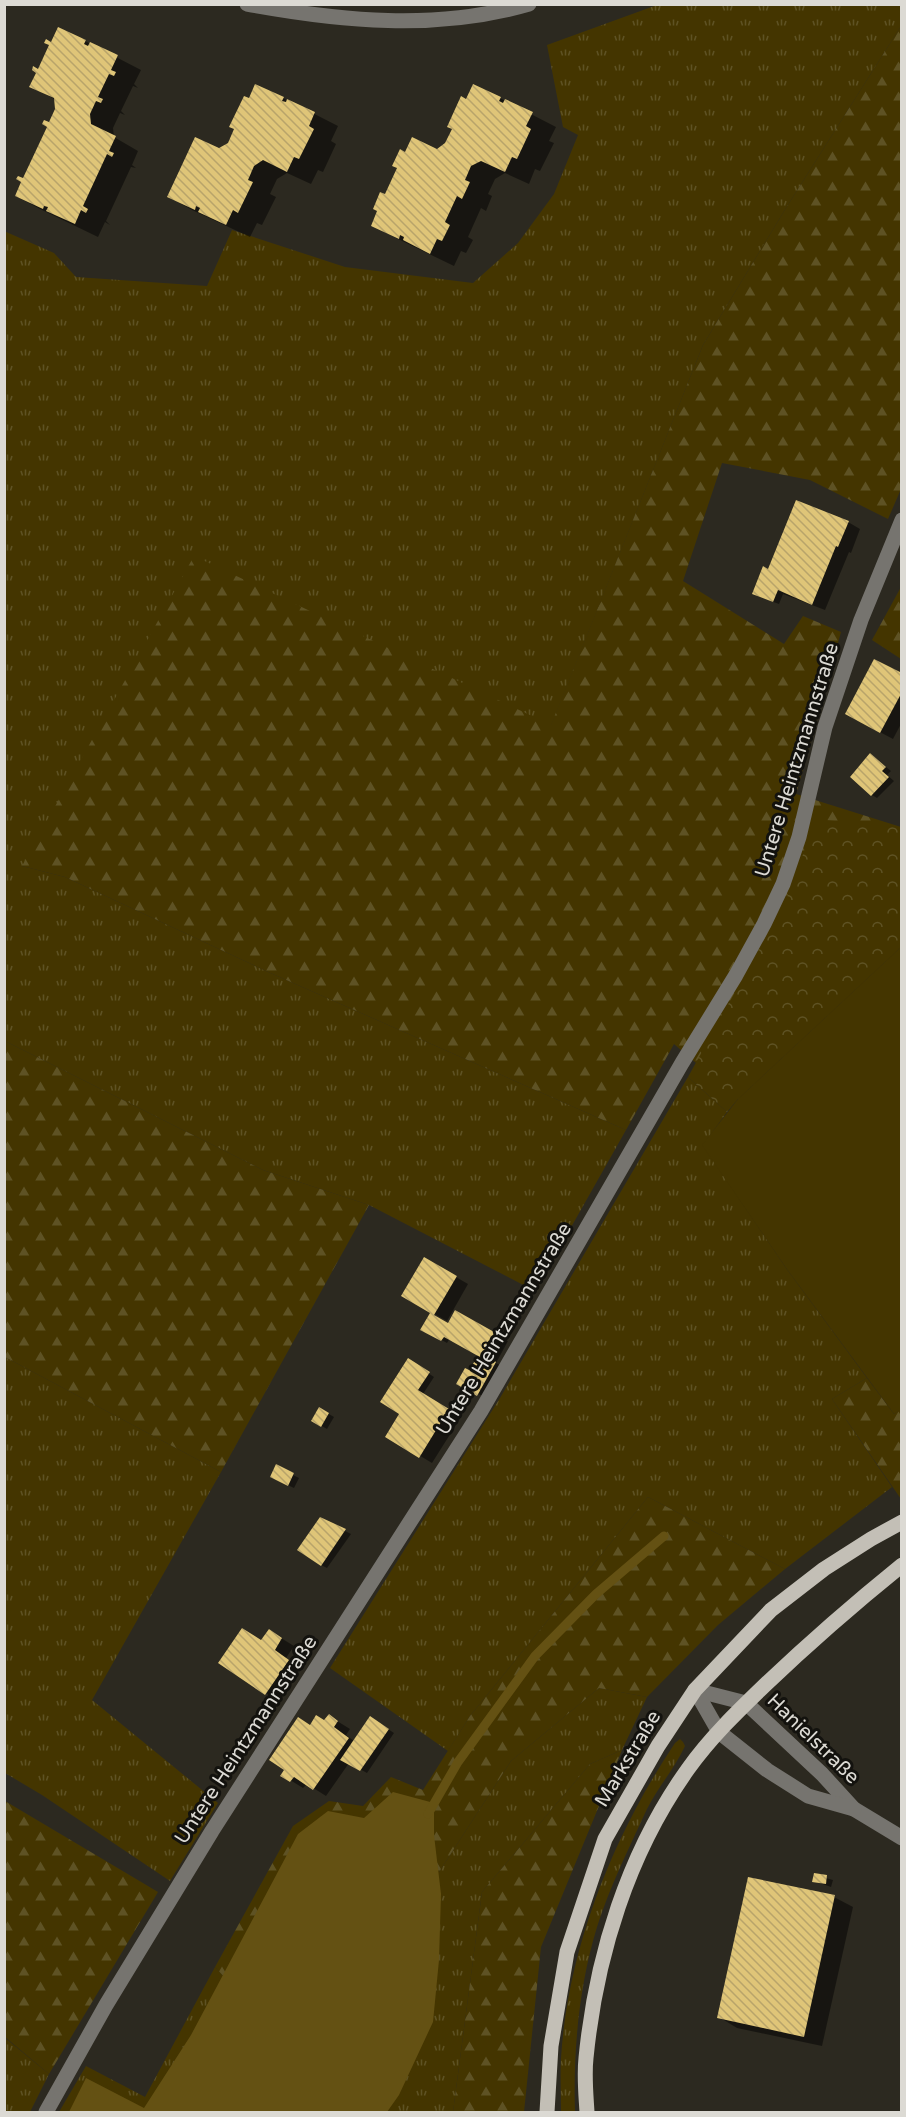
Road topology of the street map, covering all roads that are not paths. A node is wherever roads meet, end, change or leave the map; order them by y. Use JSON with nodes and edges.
{"nodes":[{"id":1,"x":247,"y":4,"type":"edge"},
{"id":2,"x":529,"y":4,"type":"edge"},
{"id":3,"x":902,"y":520,"type":"edge"},
{"id":4,"x":902,"y":1522,"type":"edge"},
{"id":5,"x":902,"y":1564,"type":"edge"},
{"id":6,"x":695,"y":1690,"type":"junction"},
{"id":7,"x":746,"y":1703,"type":"junction"},
{"id":8,"x":719,"y":1732,"type":"junction"},
{"id":9,"x":854,"y":1809,"type":"junction"},
{"id":10,"x":902,"y":1838,"type":"edge"},
{"id":11,"x":46,"y":2112,"type":"edge"},
{"id":12,"x":547,"y":2112,"type":"edge"},
{"id":13,"x":587,"y":2112,"type":"edge"}],
"edges":[{"from":1,"to":2,"type":"street"},
{"from":3,"to":11,"type":"street","name":"Untere Heintzmannstraße"},
{"from":4,"to":6,"type":"main road","name":"Markstraße"},
{"from":5,"to":7,"type":"main road"},
{"from":6,"to":7,"type":"street","name":"Hanielstraße"},
{"from":6,"to":8,"type":"street","name":"Hanielstraße"},
{"from":6,"to":12,"type":"main road","name":"Markstraße"},
{"from":7,"to":8,"type":"main road"},
{"from":7,"to":9,"type":"street","name":"Hanielstraße"},
{"from":8,"to":9,"type":"street","name":"Hanielstraße"},
{"from":8,"to":13,"type":"main road"},
{"from":9,"to":10,"type":"street","name":"Hanielstraße"}]}
